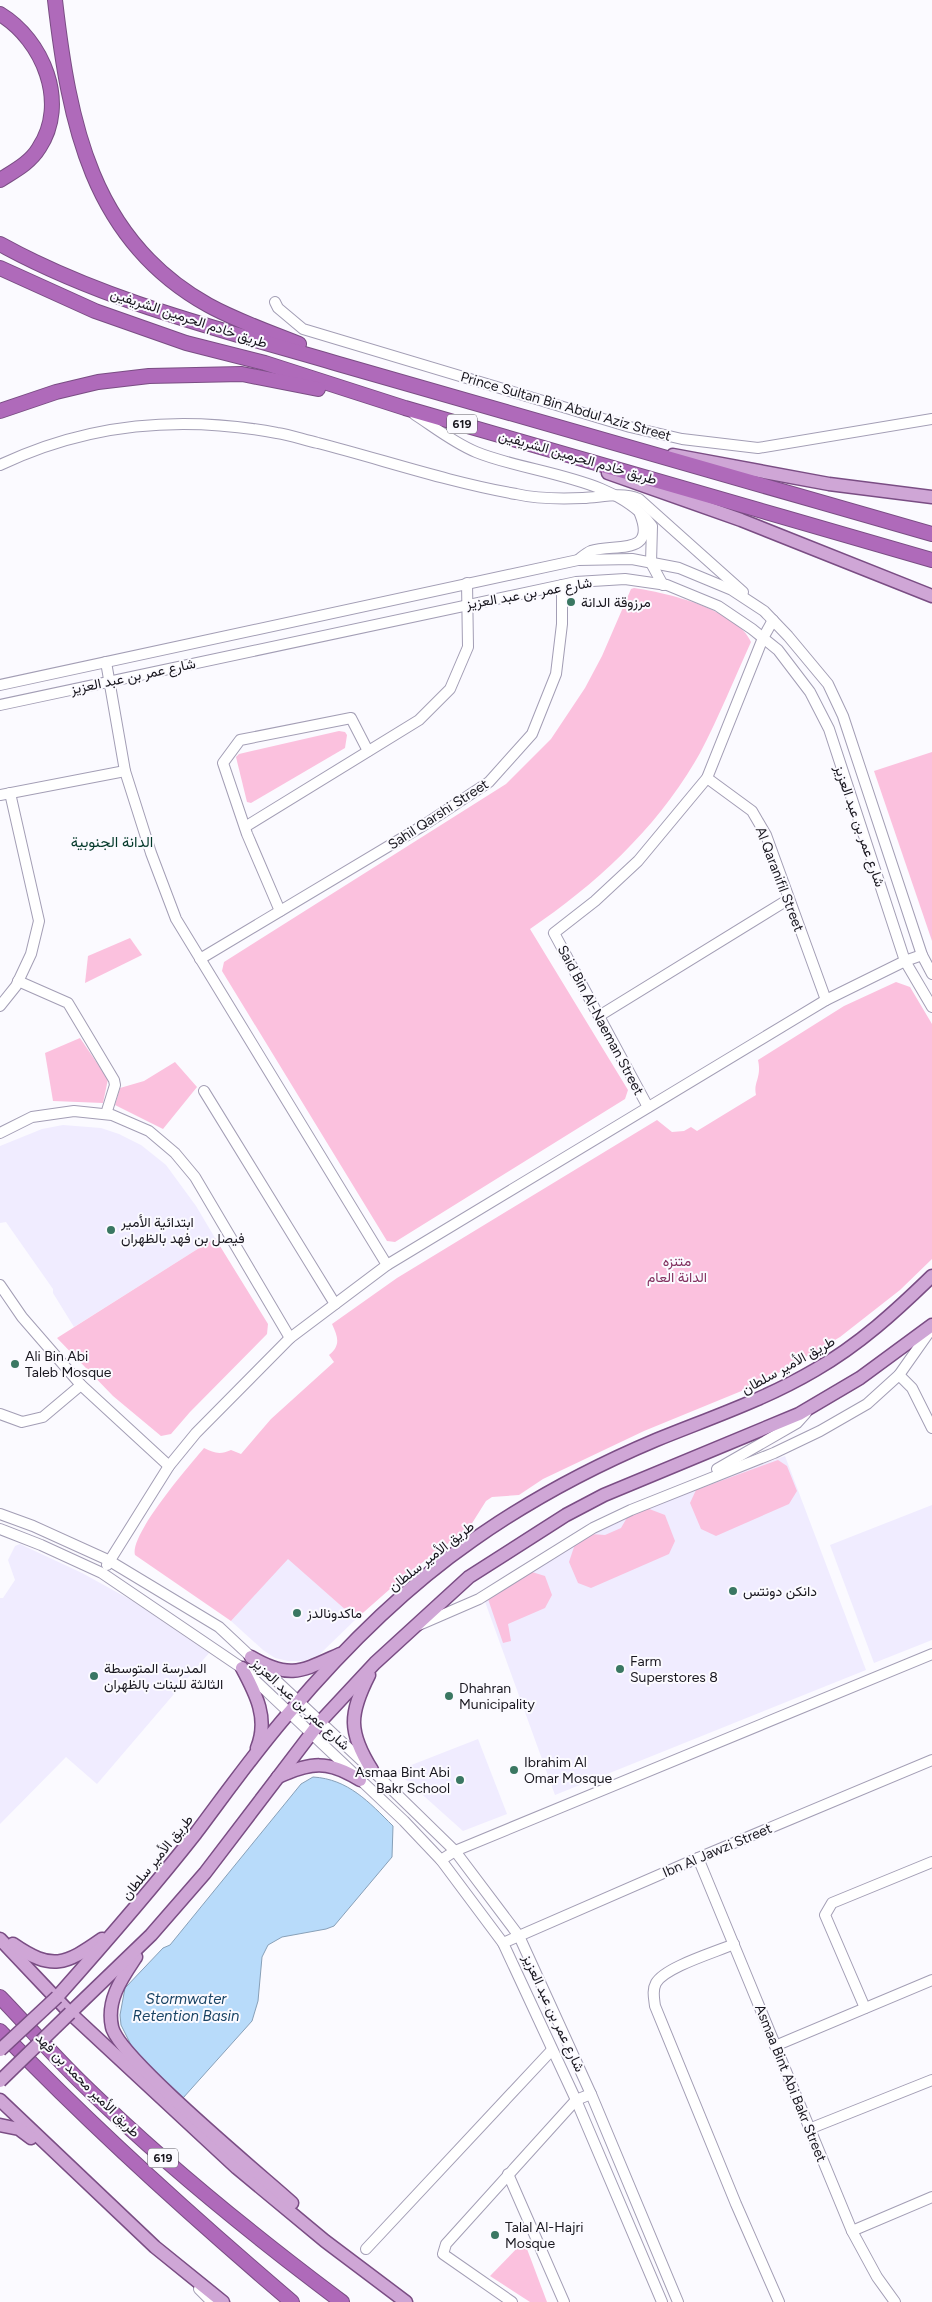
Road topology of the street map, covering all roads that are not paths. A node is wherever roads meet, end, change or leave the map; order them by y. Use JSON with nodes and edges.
{"nodes":[{"id":1,"x":55,"y":0,"type":"edge"},
{"id":2,"x":0,"y":14,"type":"edge"},
{"id":3,"x":0,"y":180,"type":"edge"},
{"id":4,"x":0,"y":244,"type":"edge"},
{"id":5,"x":0,"y":268,"type":"edge"},
{"id":6,"x":275,"y":302,"type":"dead end"},
{"id":7,"x":369,"y":373,"type":"junction"},
{"id":8,"x":405,"y":408,"type":"junction"},
{"id":9,"x":0,"y":411,"type":"edge"},
{"id":10,"x":932,"y":419,"type":"edge"},
{"id":11,"x":470,"y":426,"type":"junction"},
{"id":12,"x":622,"y":446,"type":"junction"},
{"id":13,"x":0,"y":465,"type":"edge"},
{"id":14,"x":614,"y":495,"type":"junction"},
{"id":15,"x":932,"y":497,"type":"edge"},
{"id":16,"x":639,"y":513,"type":"junction"},
{"id":17,"x":932,"y":534,"type":"edge"},
{"id":18,"x":578,"y":560,"type":"junction"},
{"id":19,"x":932,"y":560,"type":"edge"},
{"id":20,"x":651,"y":563,"type":"junction"},
{"id":21,"x":466,"y":583,"type":"junction"},
{"id":22,"x":562,"y":585,"type":"junction"},
{"id":23,"x":663,"y":585,"type":"junction"},
{"id":24,"x":932,"y":596,"type":"edge"},
{"id":25,"x":467,"y":604,"type":"junction"},
{"id":26,"x":764,"y":612,"type":"junction"},
{"id":27,"x":773,"y":620,"type":"junction"},
{"id":28,"x":763,"y":638,"type":"junction"},
{"id":29,"x":106,"y":662,"type":"junction"},
{"id":30,"x":109,"y":681,"type":"junction"},
{"id":31,"x":0,"y":685,"type":"edge"},
{"id":32,"x":0,"y":705,"type":"edge"},
{"id":33,"x":368,"y":751,"type":"junction"},
{"id":34,"x":125,"y":770,"type":"junction"},
{"id":35,"x":707,"y":778,"type":"junction"},
{"id":36,"x":5,"y":794,"type":"edge"},
{"id":37,"x":245,"y":827,"type":"junction"},
{"id":38,"x":789,"y":899,"type":"junction"},
{"id":39,"x":280,"y":911,"type":"junction"},
{"id":40,"x":922,"y":955,"type":"junction"},
{"id":41,"x":200,"y":959,"type":"junction"},
{"id":42,"x":905,"y":961,"type":"junction"},
{"id":43,"x":932,"y":974,"type":"edge"},
{"id":44,"x":18,"y":981,"type":"junction"},
{"id":45,"x":826,"y":1000,"type":"junction"},
{"id":46,"x":0,"y":1006,"type":"edge"},
{"id":47,"x":932,"y":1007,"type":"edge"},
{"id":48,"x":599,"y":1016,"type":"junction"},
{"id":49,"x":204,"y":1091,"type":"dead end"},
{"id":50,"x":648,"y":1107,"type":"junction"},
{"id":51,"x":106,"y":1114,"type":"junction"},
{"id":52,"x":0,"y":1132,"type":"edge"},
{"id":53,"x":387,"y":1265,"type":"junction"},
{"id":54,"x":932,"y":1276,"type":"edge"},
{"id":55,"x":0,"y":1285,"type":"edge"},
{"id":56,"x":335,"y":1304,"type":"junction"},
{"id":57,"x":932,"y":1327,"type":"edge"},
{"id":58,"x":290,"y":1338,"type":"junction"},
{"id":59,"x":899,"y":1375,"type":"junction"},
{"id":60,"x":81,"y":1386,"type":"junction"},
{"id":61,"x":811,"y":1408,"type":"junction"},
{"id":62,"x":0,"y":1414,"type":"edge"},
{"id":63,"x":932,"y":1428,"type":"edge"},
{"id":64,"x":169,"y":1466,"type":"junction"},
{"id":65,"x":691,"y":1485,"type":"junction"},
{"id":66,"x":0,"y":1514,"type":"edge"},
{"id":67,"x":0,"y":1529,"type":"edge"},
{"id":68,"x":110,"y":1561,"type":"junction"},
{"id":69,"x":102,"y":1574,"type":"junction"},
{"id":70,"x":411,"y":1629,"type":"junction"},
{"id":71,"x":345,"y":1652,"type":"junction"},
{"id":72,"x":932,"y":1654,"type":"edge"},
{"id":73,"x":251,"y":1657,"type":"junction"},
{"id":74,"x":374,"y":1663,"type":"junction"},
{"id":75,"x":242,"y":1668,"type":"junction"},
{"id":76,"x":299,"y":1702,"type":"junction"},
{"id":77,"x":288,"y":1713,"type":"junction"},
{"id":78,"x":320,"y":1722,"type":"junction"},
{"id":79,"x":309,"y":1733,"type":"junction"},
{"id":80,"x":932,"y":1760,"type":"edge"},
{"id":81,"x":250,"y":1762,"type":"junction"},
{"id":82,"x":372,"y":1770,"type":"junction"},
{"id":83,"x":275,"y":1778,"type":"junction"},
{"id":84,"x":360,"y":1780,"type":"junction"},
{"id":85,"x":455,"y":1851,"type":"junction"},
{"id":86,"x":698,"y":1858,"type":"junction"},
{"id":87,"x":441,"y":1860,"type":"junction"},
{"id":88,"x":932,"y":1862,"type":"edge"},
{"id":89,"x":122,"y":1924,"type":"junction"},
{"id":90,"x":152,"y":1935,"type":"junction"},
{"id":91,"x":519,"y":1936,"type":"junction"},
{"id":92,"x":0,"y":1937,"type":"edge"},
{"id":93,"x":503,"y":1943,"type":"junction"},
{"id":94,"x":734,"y":1944,"type":"junction"},
{"id":95,"x":932,"y":1980,"type":"edge"},
{"id":96,"x":0,"y":1997,"type":"edge"},
{"id":97,"x":57,"y":1997,"type":"junction"},
{"id":98,"x":865,"y":2008,"type":"junction"},
{"id":99,"x":70,"y":2013,"type":"junction"},
{"id":100,"x":0,"y":2031,"type":"edge"},
{"id":101,"x":776,"y":2046,"type":"junction"},
{"id":102,"x":0,"y":2050,"type":"edge"},
{"id":103,"x":551,"y":2051,"type":"junction"},
{"id":104,"x":932,"y":2080,"type":"edge"},
{"id":105,"x":0,"y":2081,"type":"edge"},
{"id":106,"x":592,"y":2094,"type":"junction"},
{"id":107,"x":0,"y":2100,"type":"edge"},
{"id":108,"x":576,"y":2100,"type":"junction"},
{"id":109,"x":0,"y":2125,"type":"edge"},
{"id":110,"x":810,"y":2129,"type":"junction"},
{"id":111,"x":75,"y":2171,"type":"junction"},
{"id":112,"x":508,"y":2174,"type":"junction"},
{"id":113,"x":932,"y":2197,"type":"edge"},
{"id":114,"x":852,"y":2231,"type":"junction"},
{"id":115,"x":325,"y":2241,"type":"junction"},
{"id":116,"x":155,"y":2247,"type":"junction"},
{"id":117,"x":366,"y":2249,"type":"dead end"},
{"id":118,"x":212,"y":2302,"type":"edge"},
{"id":119,"x":224,"y":2302,"type":"edge"},
{"id":120,"x":292,"y":2302,"type":"edge"},
{"id":121,"x":342,"y":2302,"type":"edge"},
{"id":122,"x":406,"y":2302,"type":"edge"},
{"id":123,"x":512,"y":2302,"type":"edge"},
{"id":124,"x":564,"y":2302,"type":"edge"},
{"id":125,"x":662,"y":2302,"type":"edge"},
{"id":126,"x":678,"y":2302,"type":"edge"},
{"id":127,"x":779,"y":2302,"type":"edge"},
{"id":128,"x":895,"y":2302,"type":"edge"}],
"edges":[{"from":1,"to":7,"type":"highway"},
{"from":2,"to":3,"type":"highway"},
{"from":4,"to":7,"type":"highway","name":"طريق خادم الحرمين الشريفين","number":"619"},
{"from":5,"to":8,"type":"highway","name":"طريق خادم الحرمين الشريفين","number":"619"},
{"from":6,"to":10,"type":"street","name":"Prince Sultan Bin Abdul Aziz Street"},
{"from":7,"to":12,"type":"highway","name":"طريق خادم الحرمين الشريفين","number":"619"},
{"from":8,"to":9,"type":"highway"},
{"from":8,"to":11,"type":"highway","name":"طريق خادم الحرمين الشريفين","number":"619"},
{"from":8,"to":14,"type":"street"},
{"from":11,"to":19,"type":"highway","name":"طريق خادم الحرمين الشريفين","number":"619"},
{"from":11,"to":24,"type":"main road"},
{"from":12,"to":15,"type":"main road"},
{"from":12,"to":17,"type":"highway","name":"طريق خادم الحرمين الشريفين","number":"619"},
{"from":13,"to":14,"type":"street"},
{"from":14,"to":16,"type":"street"},
{"from":14,"to":26,"type":"street"},
{"from":16,"to":18,"type":"street"},
{"from":16,"to":20,"type":"street"},
{"from":18,"to":20,"type":"street"},
{"from":18,"to":21,"type":"street"},
{"from":20,"to":23,"type":"street"},
{"from":20,"to":26,"type":"street"},
{"from":21,"to":25,"type":"street"},
{"from":21,"to":29,"type":"street"},
{"from":22,"to":23,"type":"street","name":"شارع عمر بن عبد العزيز"},
{"from":22,"to":25,"type":"street","name":"شارع عمر بن عبد العزيز"},
{"from":22,"to":39,"type":"street","name":"Sahil Qarshi Street"},
{"from":23,"to":28,"type":"street","name":"شارع عمر بن عبد العزيز"},
{"from":25,"to":30,"type":"street","name":"شارع عمر بن عبد العزيز"},
{"from":25,"to":33,"type":"street"},
{"from":26,"to":27,"type":"street"},
{"from":27,"to":28,"type":"street","name":"Said Bin Al-Naeman Street"},
{"from":27,"to":40,"type":"street"},
{"from":28,"to":35,"type":"street","name":"Said Bin Al-Naeman Street"},
{"from":28,"to":42,"type":"street","name":"شارع عمر بن عبد العزيز"},
{"from":29,"to":30,"type":"street"},
{"from":29,"to":31,"type":"street"},
{"from":30,"to":32,"type":"street","name":"شارع عمر بن عبد العزيز"},
{"from":30,"to":34,"type":"street"},
{"from":33,"to":37,"type":"street"},
{"from":33,"to":37,"type":"street"},
{"from":34,"to":36,"type":"street"},
{"from":34,"to":41,"type":"street"},
{"from":35,"to":38,"type":"street","name":"Al Qaranifil Street"},
{"from":35,"to":48,"type":"street","name":"Said Bin Al-Naeman Street"},
{"from":36,"to":44,"type":"street"},
{"from":37,"to":39,"type":"street"},
{"from":38,"to":45,"type":"street","name":"Al Qaranifil Street"},
{"from":38,"to":48,"type":"street"},
{"from":39,"to":41,"type":"street","name":"Sahil Qarshi Street"},
{"from":40,"to":42,"type":"street"},
{"from":40,"to":43,"type":"street"},
{"from":41,"to":53,"type":"street"},
{"from":42,"to":45,"type":"street"},
{"from":42,"to":47,"type":"street","name":"شارع عمر بن عبد العزيز"},
{"from":44,"to":46,"type":"street"},
{"from":44,"to":51,"type":"street"},
{"from":45,"to":50,"type":"street"},
{"from":48,"to":50,"type":"street","name":"Said Bin Al-Naeman Street"},
{"from":49,"to":56,"type":"street"},
{"from":50,"to":53,"type":"street"},
{"from":51,"to":52,"type":"street"},
{"from":51,"to":58,"type":"street"},
{"from":53,"to":56,"type":"street"},
{"from":54,"to":71,"type":"main road","name":"طريق الأمير سلطان"},
{"from":55,"to":60,"type":"street"},
{"from":56,"to":58,"type":"street"},
{"from":57,"to":59,"type":"street"},
{"from":57,"to":61,"type":"main road"},
{"from":58,"to":64,"type":"street"},
{"from":59,"to":63,"type":"street"},
{"from":59,"to":65,"type":"street"},
{"from":60,"to":62,"type":"street"},
{"from":60,"to":64,"type":"street"},
{"from":61,"to":65,"type":"street"},
{"from":61,"to":70,"type":"main road"},
{"from":64,"to":68,"type":"street"},
{"from":65,"to":70,"type":"street"},
{"from":66,"to":68,"type":"street","name":"شارع عمر بن عبد العزيز"},
{"from":67,"to":69,"type":"street"},
{"from":68,"to":69,"type":"street"},
{"from":68,"to":73,"type":"street","name":"شارع عمر بن عبد العزيز"},
{"from":69,"to":75,"type":"street"},
{"from":70,"to":74,"type":"main road"},
{"from":71,"to":73,"type":"main road"},
{"from":71,"to":76,"type":"main road","name":"طريق الأمير سلطان"},
{"from":72,"to":85,"type":"street"},
{"from":73,"to":76,"type":"street","name":"شارع عمر بن عبد العزيز"},
{"from":74,"to":78,"type":"main road"},
{"from":74,"to":82,"type":"main road"},
{"from":75,"to":77,"type":"street"},
{"from":75,"to":81,"type":"main road"},
{"from":76,"to":77,"type":"main road","name":"طريق الأمير سلطان"},
{"from":76,"to":78,"type":"street","name":"شارع عمر بن عبد العزيز"},
{"from":77,"to":79,"type":"street"},
{"from":77,"to":81,"type":"main road","name":"طريق الأمير سلطان"},
{"from":78,"to":79,"type":"main road"},
{"from":78,"to":82,"type":"street","name":"شارع عمر بن عبد العزيز"},
{"from":79,"to":83,"type":"main road"},
{"from":79,"to":84,"type":"street"},
{"from":80,"to":86,"type":"street","name":"Ibn Al Jawzi Street"},
{"from":81,"to":89,"type":"main road","name":"طريق الأمير سلطان"},
{"from":82,"to":85,"type":"street","name":"شارع عمر بن عبد العزيز"},
{"from":83,"to":84,"type":"main road"},
{"from":83,"to":90,"type":"main road"},
{"from":84,"to":87,"type":"street"},
{"from":85,"to":87,"type":"street"},
{"from":85,"to":91,"type":"street","name":"شارع عمر بن عبد العزيز"},
{"from":86,"to":91,"type":"street","name":"Ibn Al Jawzi Street"},
{"from":86,"to":94,"type":"street","name":"Asmaa Bint Abi Bakr Street"},
{"from":87,"to":93,"type":"street"},
{"from":88,"to":98,"type":"street"},
{"from":89,"to":92,"type":"main road"},
{"from":89,"to":97,"type":"main road","name":"طريق الأمير سلطان"},
{"from":90,"to":99,"type":"main road"},
{"from":90,"to":115,"type":"main road"},
{"from":91,"to":93,"type":"street","name":"Ibn Al Jawzi Street"},
{"from":91,"to":106,"type":"street","name":"شارع عمر بن عبد العزيز"},
{"from":92,"to":97,"type":"main road"},
{"from":93,"to":103,"type":"street"},
{"from":94,"to":101,"type":"street","name":"Asmaa Bint Abi Bakr Street"},
{"from":94,"to":127,"type":"street"},
{"from":95,"to":98,"type":"street"},
{"from":96,"to":121,"type":"highway","name":"طريق الأمير محمد بن فهد","number":"619"},
{"from":97,"to":99,"type":"main road"},
{"from":97,"to":102,"type":"main road","name":"طريق الأمير سلطان","bridge":true},
{"from":98,"to":101,"type":"street"},
{"from":99,"to":105,"type":"main road","bridge":true},
{"from":99,"to":115,"type":"main road"},
{"from":100,"to":120,"type":"highway","name":"طريق الأمير محمد بن فهد","number":"619"},
{"from":101,"to":110,"type":"street","name":"Asmaa Bint Abi Bakr Street"},
{"from":103,"to":108,"type":"street"},
{"from":103,"to":117,"type":"street"},
{"from":104,"to":110,"type":"street"},
{"from":106,"to":108,"type":"street"},
{"from":106,"to":126,"type":"street","name":"شارع عمر بن عبد العزيز"},
{"from":107,"to":111,"type":"main road"},
{"from":108,"to":112,"type":"street"},
{"from":108,"to":125,"type":"street"},
{"from":109,"to":111,"type":"main road"},
{"from":110,"to":114,"type":"street","name":"Asmaa Bint Abi Bakr Street"},
{"from":111,"to":116,"type":"main road"},
{"from":112,"to":123,"type":"street"},
{"from":112,"to":124,"type":"street"},
{"from":113,"to":114,"type":"street"},
{"from":114,"to":128,"type":"street","name":"Asmaa Bint Abi Bakr Street"},
{"from":115,"to":122,"type":"main road"},
{"from":116,"to":118,"type":"street"},
{"from":116,"to":119,"type":"main road"}]}
